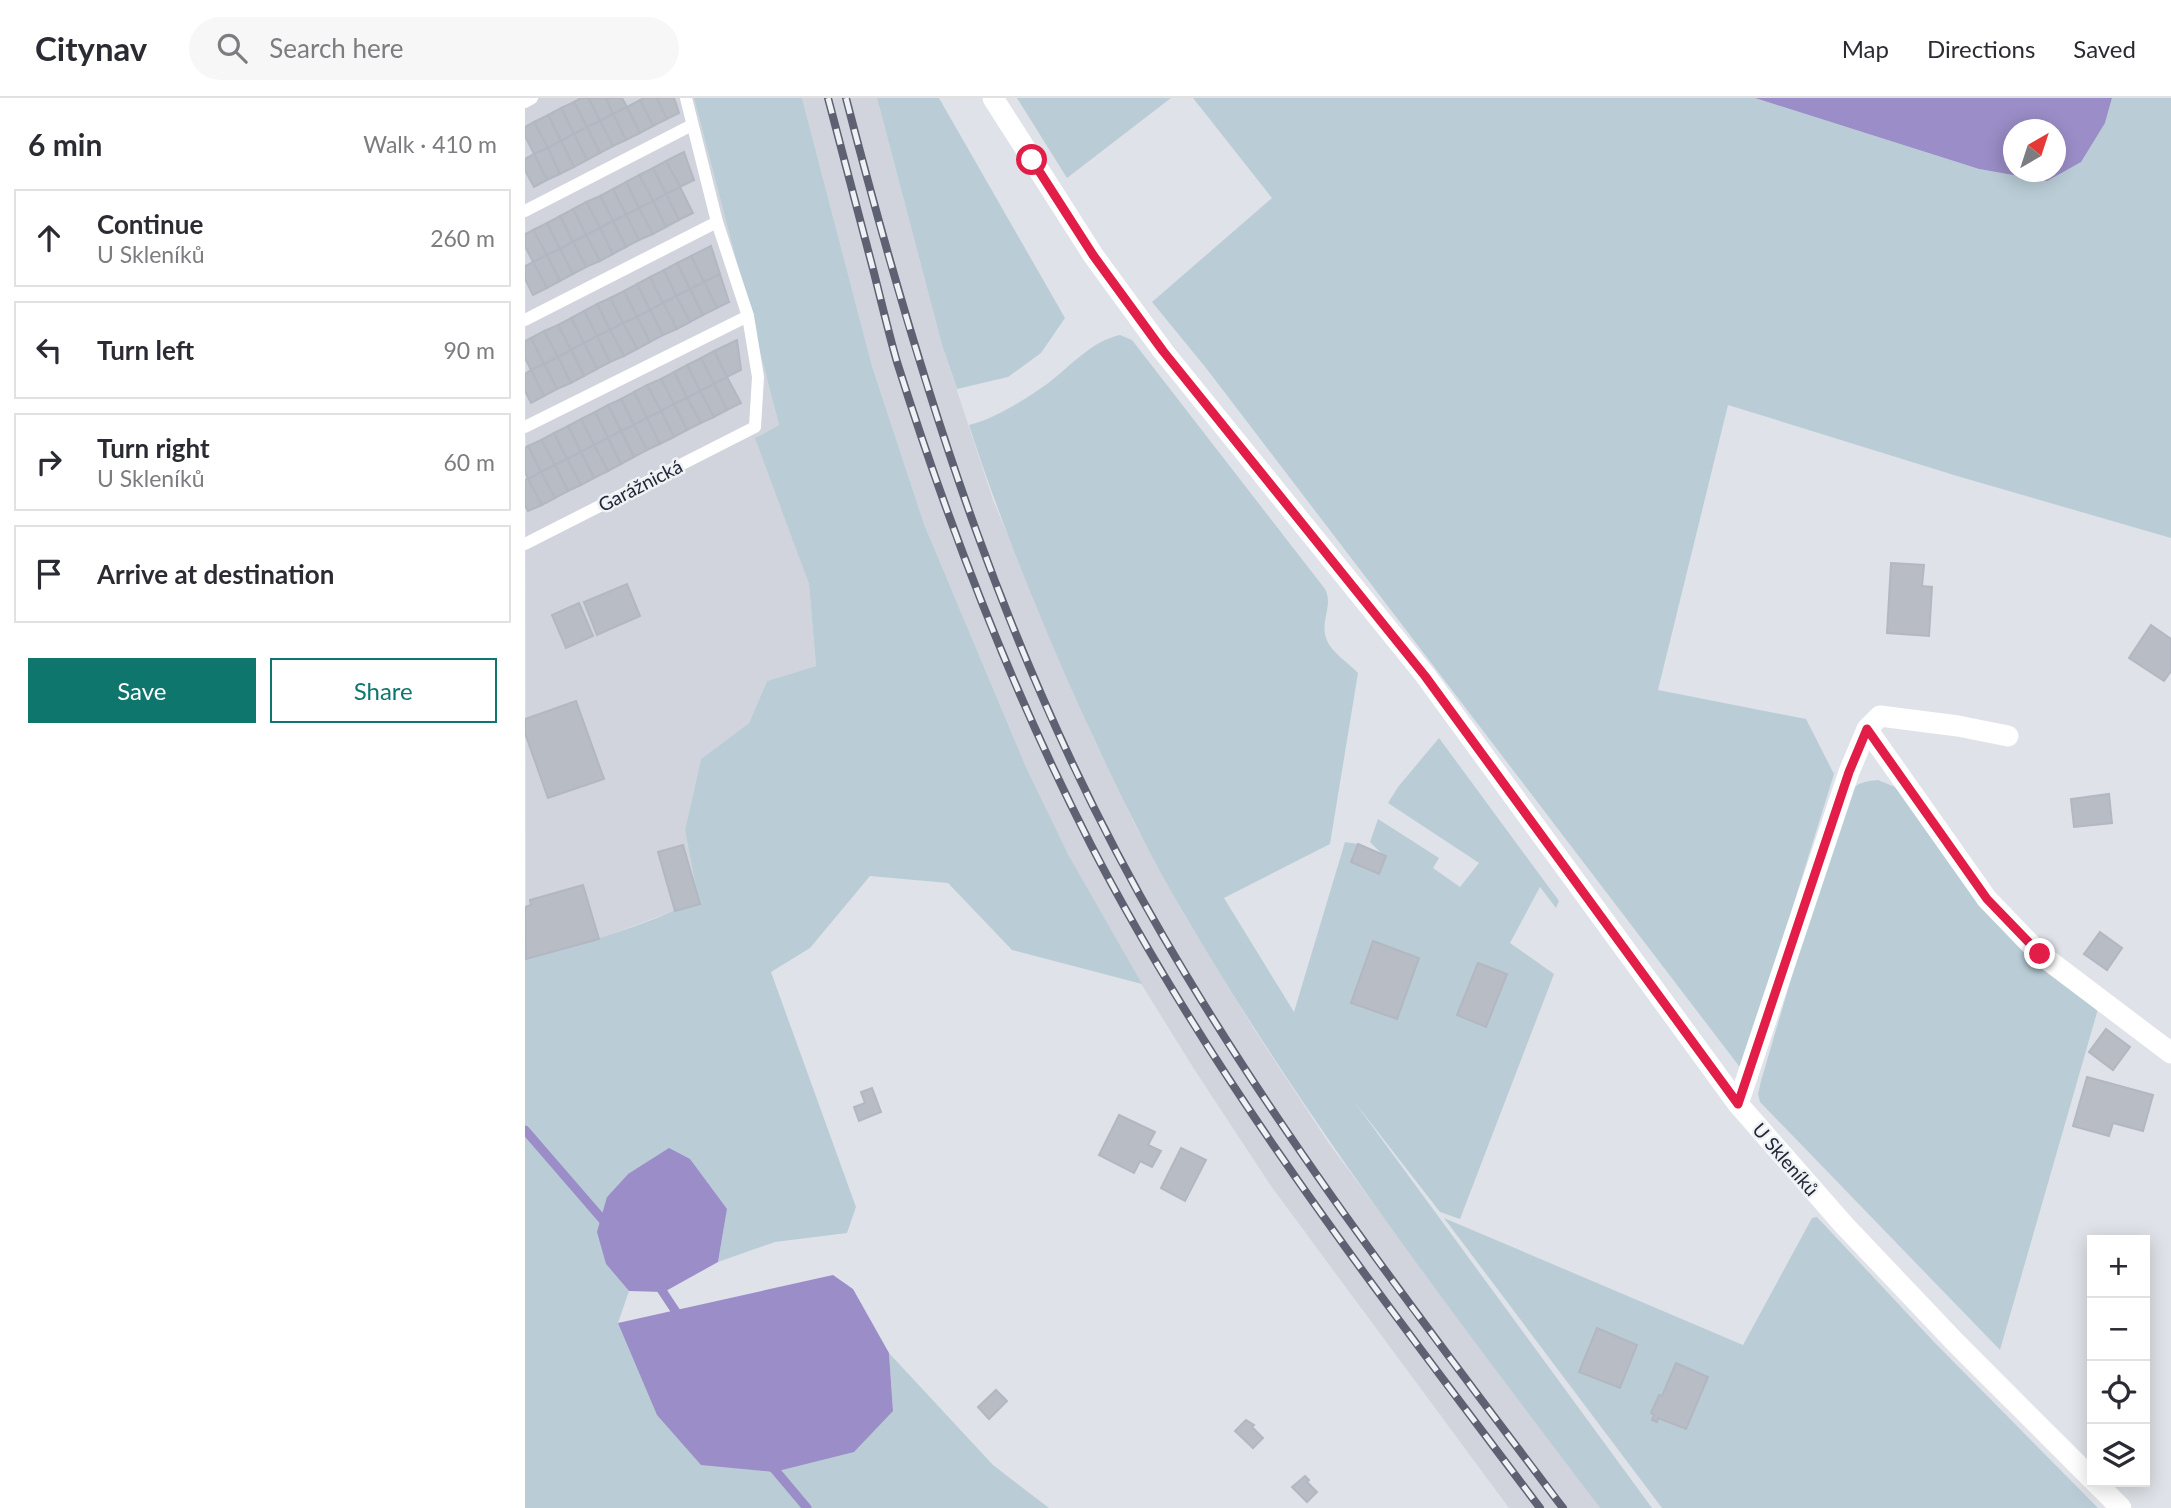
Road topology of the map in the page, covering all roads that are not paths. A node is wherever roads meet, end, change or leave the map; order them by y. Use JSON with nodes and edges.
{"nodes":[{"id":1,"x":532,"y":98,"type":"edge"},
{"id":2,"x":686,"y":98,"type":"edge"},
{"id":3,"x":993,"y":98,"type":"edge"},
{"id":4,"x":525,"y":102,"type":"edge"},
{"id":5,"x":692,"y":125,"type":"junction"},
{"id":6,"x":525,"y":211,"type":"edge"},
{"id":7,"x":717,"y":222,"type":"junction"},
{"id":8,"x":748,"y":316,"type":"junction"},
{"id":9,"x":525,"y":320,"type":"edge"},
{"id":10,"x":525,"y":427,"type":"edge"},
{"id":11,"x":525,"y":544,"type":"edge"},
{"id":12,"x":1867,"y":729,"type":"junction"},
{"id":13,"x":2008,"y":736,"type":"dead end"},
{"id":14,"x":2171,"y":1053,"type":"edge"},
{"id":15,"x":1738,"y":1104,"type":"junction"},
{"id":16,"x":2087,"y":1473,"type":"edge"},
{"id":17,"x":2101,"y":1487,"type":"edge"},
{"id":18,"x":2121,"y":1508,"type":"edge"}],
"edges":[{"from":1,"to":4,"type":"lane"},
{"from":2,"to":5,"type":"lane"},
{"from":3,"to":15,"type":"street","name":"U Skleníků"},
{"from":5,"to":6,"type":"lane"},
{"from":5,"to":7,"type":"lane"},
{"from":7,"to":8,"type":"lane"},
{"from":7,"to":9,"type":"lane"},
{"from":8,"to":10,"type":"lane"},
{"from":8,"to":11,"type":"lane","name":"Garážnická"},
{"from":12,"to":13,"type":"street"},
{"from":12,"to":14,"type":"street"},
{"from":12,"to":15,"type":"street"},
{"from":15,"to":16,"type":"street","name":"U Skleníků"},
{"from":17,"to":18,"type":"street","name":"U Skleníků"}]}
